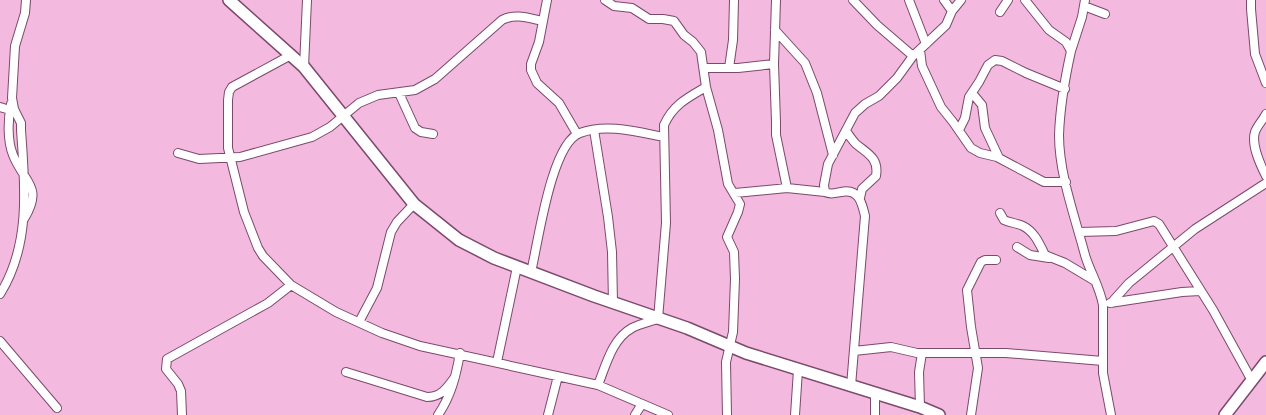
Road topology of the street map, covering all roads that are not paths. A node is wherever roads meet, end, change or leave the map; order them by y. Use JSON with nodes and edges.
{"nodes":[{"id":1,"x":26,"y":0,"type":"edge"},
{"id":2,"x":230,"y":0,"type":"edge"},
{"id":3,"x":307,"y":0,"type":"edge"},
{"id":4,"x":547,"y":0,"type":"edge"},
{"id":5,"x":605,"y":0,"type":"edge"},
{"id":6,"x":734,"y":0,"type":"edge"},
{"id":7,"x":776,"y":0,"type":"edge"},
{"id":8,"x":853,"y":0,"type":"edge"},
{"id":9,"x":908,"y":0,"type":"edge"},
{"id":10,"x":944,"y":0,"type":"edge"},
{"id":11,"x":961,"y":0,"type":"edge"},
{"id":12,"x":1008,"y":0,"type":"edge"},
{"id":13,"x":1024,"y":0,"type":"edge"},
{"id":14,"x":1251,"y":0,"type":"edge"},
{"id":15,"x":1084,"y":3,"type":"edge"},
{"id":16,"x":952,"y":11,"type":"junction"},
{"id":17,"x":1000,"y":12,"type":"dead end"},
{"id":18,"x":1105,"y":14,"type":"dead end"},
{"id":19,"x":543,"y":21,"type":"junction"},
{"id":20,"x":776,"y":30,"type":"junction"},
{"id":21,"x":926,"y":44,"type":"junction"},
{"id":22,"x":920,"y":50,"type":"junction"},
{"id":23,"x":1071,"y":52,"type":"junction"},
{"id":24,"x":291,"y":55,"type":"junction"},
{"id":25,"x":913,"y":56,"type":"junction"},
{"id":26,"x":774,"y":64,"type":"junction"},
{"id":27,"x":304,"y":67,"type":"junction"},
{"id":28,"x":704,"y":68,"type":"junction"},
{"id":29,"x":729,"y":68,"type":"junction"},
{"id":30,"x":1266,"y":83,"type":"edge"},
{"id":31,"x":706,"y":87,"type":"junction"},
{"id":32,"x":1065,"y":89,"type":"junction"},
{"id":33,"x":399,"y":93,"type":"junction"},
{"id":34,"x":972,"y":94,"type":"junction"},
{"id":35,"x":12,"y":98,"type":"junction"},
{"id":36,"x":0,"y":107,"type":"edge"},
{"id":37,"x":10,"y":110,"type":"junction"},
{"id":38,"x":1266,"y":114,"type":"edge"},
{"id":39,"x":344,"y":115,"type":"junction"},
{"id":40,"x":594,"y":130,"type":"junction"},
{"id":41,"x":959,"y":130,"type":"junction"},
{"id":42,"x":846,"y":131,"type":"junction"},
{"id":43,"x":433,"y":134,"type":"dead end"},
{"id":44,"x":577,"y":134,"type":"junction"},
{"id":45,"x":664,"y":137,"type":"junction"},
{"id":46,"x":178,"y":153,"type":"dead end"},
{"id":47,"x":833,"y":155,"type":"junction"},
{"id":48,"x":230,"y":158,"type":"junction"},
{"id":49,"x":998,"y":158,"type":"junction"},
{"id":50,"x":25,"y":174,"type":"junction"},
{"id":51,"x":1266,"y":176,"type":"edge"},
{"id":52,"x":1066,"y":182,"type":"junction"},
{"id":53,"x":1266,"y":183,"type":"edge"},
{"id":54,"x":787,"y":188,"type":"junction"},
{"id":55,"x":825,"y":192,"type":"junction"},
{"id":56,"x":735,"y":194,"type":"junction"},
{"id":57,"x":860,"y":198,"type":"junction"},
{"id":58,"x":414,"y":204,"type":"junction"},
{"id":59,"x":1000,"y":213,"type":"dead end"},
{"id":60,"x":1079,"y":232,"type":"junction"},
{"id":61,"x":1174,"y":246,"type":"junction"},
{"id":62,"x":1017,"y":247,"type":"dead end"},
{"id":63,"x":1049,"y":258,"type":"junction"},
{"id":64,"x":996,"y":260,"type":"dead end"},
{"id":65,"x":518,"y":267,"type":"junction"},
{"id":66,"x":531,"y":272,"type":"junction"},
{"id":67,"x":1095,"y":281,"type":"junction"},
{"id":68,"x":291,"y":285,"type":"junction"},
{"id":69,"x":1200,"y":291,"type":"junction"},
{"id":70,"x":0,"y":294,"type":"edge"},
{"id":71,"x":613,"y":303,"type":"junction"},
{"id":72,"x":1111,"y":303,"type":"junction"},
{"id":73,"x":1103,"y":305,"type":"junction"},
{"id":74,"x":658,"y":319,"type":"junction"},
{"id":75,"x":359,"y":322,"type":"junction"},
{"id":76,"x":0,"y":341,"type":"edge"},
{"id":77,"x":729,"y":346,"type":"junction"},
{"id":78,"x":854,"y":351,"type":"junction"},
{"id":79,"x":460,"y":353,"type":"junction"},
{"id":80,"x":922,"y":353,"type":"junction"},
{"id":81,"x":976,"y":353,"type":"junction"},
{"id":82,"x":1103,"y":361,"type":"junction"},
{"id":83,"x":498,"y":362,"type":"junction"},
{"id":84,"x":1266,"y":362,"type":"edge"},
{"id":85,"x":798,"y":370,"type":"junction"},
{"id":86,"x":346,"y":372,"type":"dead end"},
{"id":87,"x":558,"y":376,"type":"junction"},
{"id":88,"x":456,"y":377,"type":"junction"},
{"id":89,"x":1252,"y":379,"type":"junction"},
{"id":90,"x":598,"y":385,"type":"junction"},
{"id":91,"x":851,"y":386,"type":"junction"},
{"id":92,"x":874,"y":394,"type":"junction"},
{"id":93,"x":642,"y":404,"type":"junction"},
{"id":94,"x":920,"y":407,"type":"junction"},
{"id":95,"x":57,"y":408,"type":"dead end"},
{"id":96,"x":936,"y":414,"type":"edge"},
{"id":97,"x":182,"y":415,"type":"edge"},
{"id":98,"x":438,"y":415,"type":"edge"},
{"id":99,"x":548,"y":415,"type":"edge"},
{"id":100,"x":636,"y":415,"type":"edge"},
{"id":101,"x":668,"y":415,"type":"edge"},
{"id":102,"x":727,"y":415,"type":"edge"},
{"id":103,"x":795,"y":415,"type":"edge"},
{"id":104,"x":874,"y":415,"type":"edge"},
{"id":105,"x":971,"y":415,"type":"edge"},
{"id":106,"x":1111,"y":415,"type":"edge"},
{"id":107,"x":1225,"y":415,"type":"edge"}],
"edges":[{"from":1,"to":35,"type":"street"},
{"from":2,"to":24,"type":"street"},
{"from":3,"to":27,"type":"street"},
{"from":4,"to":19,"type":"street"},
{"from":5,"to":28,"type":"street"},
{"from":6,"to":29,"type":"street"},
{"from":7,"to":20,"type":"street"},
{"from":8,"to":25,"type":"street"},
{"from":9,"to":21,"type":"street"},
{"from":10,"to":16,"type":"street"},
{"from":11,"to":16,"type":"street"},
{"from":12,"to":17,"type":"street"},
{"from":13,"to":23,"type":"street"},
{"from":14,"to":30,"type":"street"},
{"from":15,"to":18,"type":"street"},
{"from":15,"to":23,"type":"street"},
{"from":16,"to":21,"type":"street"},
{"from":19,"to":33,"type":"street"},
{"from":19,"to":44,"type":"street"},
{"from":20,"to":26,"type":"street"},
{"from":20,"to":47,"type":"street"},
{"from":21,"to":22,"type":"street"},
{"from":22,"to":25,"type":"street"},
{"from":22,"to":41,"type":"street"},
{"from":23,"to":32,"type":"street"},
{"from":24,"to":27,"type":"street"},
{"from":24,"to":48,"type":"street"},
{"from":25,"to":42,"type":"street"},
{"from":26,"to":29,"type":"street"},
{"from":26,"to":54,"type":"street"},
{"from":27,"to":39,"type":"street"},
{"from":28,"to":29,"type":"street"},
{"from":28,"to":31,"type":"street"},
{"from":31,"to":45,"type":"street"},
{"from":31,"to":56,"type":"street"},
{"from":32,"to":34,"type":"street"},
{"from":32,"to":52,"type":"street"},
{"from":33,"to":39,"type":"street"},
{"from":33,"to":43,"type":"street"},
{"from":34,"to":41,"type":"street"},
{"from":34,"to":49,"type":"street"},
{"from":35,"to":37,"type":"street"},
{"from":35,"to":50,"type":"street"},
{"from":36,"to":37,"type":"street"},
{"from":37,"to":50,"type":"street"},
{"from":38,"to":51,"type":"street"},
{"from":39,"to":48,"type":"street"},
{"from":39,"to":58,"type":"street"},
{"from":40,"to":44,"type":"street"},
{"from":40,"to":45,"type":"street"},
{"from":40,"to":71,"type":"street"},
{"from":41,"to":49,"type":"street"},
{"from":42,"to":47,"type":"street"},
{"from":42,"to":57,"type":"street"},
{"from":44,"to":66,"type":"street"},
{"from":45,"to":74,"type":"street"},
{"from":46,"to":48,"type":"street"},
{"from":47,"to":55,"type":"street"},
{"from":48,"to":68,"type":"street"},
{"from":49,"to":52,"type":"street"},
{"from":50,"to":70,"type":"street"},
{"from":52,"to":60,"type":"street"},
{"from":53,"to":61,"type":"street"},
{"from":54,"to":55,"type":"street"},
{"from":54,"to":56,"type":"street"},
{"from":55,"to":57,"type":"street"},
{"from":56,"to":77,"type":"street"},
{"from":57,"to":78,"type":"street"},
{"from":58,"to":65,"type":"street"},
{"from":58,"to":75,"type":"street"},
{"from":59,"to":63,"type":"street"},
{"from":60,"to":61,"type":"street"},
{"from":60,"to":67,"type":"street"},
{"from":61,"to":69,"type":"street"},
{"from":61,"to":72,"type":"street"},
{"from":62,"to":63,"type":"street"},
{"from":63,"to":67,"type":"street"},
{"from":64,"to":81,"type":"street"},
{"from":65,"to":66,"type":"street"},
{"from":65,"to":83,"type":"street"},
{"from":66,"to":71,"type":"street"},
{"from":67,"to":73,"type":"street"},
{"from":68,"to":75,"type":"street"},
{"from":68,"to":97,"type":"street"},
{"from":69,"to":72,"type":"street"},
{"from":69,"to":89,"type":"street"},
{"from":71,"to":74,"type":"street"},
{"from":72,"to":73,"type":"street"},
{"from":73,"to":82,"type":"street"},
{"from":74,"to":77,"type":"street"},
{"from":74,"to":90,"type":"street"},
{"from":75,"to":79,"type":"street"},
{"from":76,"to":95,"type":"street"},
{"from":77,"to":85,"type":"street"},
{"from":77,"to":102,"type":"street"},
{"from":78,"to":80,"type":"street"},
{"from":78,"to":91,"type":"street"},
{"from":79,"to":83,"type":"street"},
{"from":79,"to":88,"type":"street"},
{"from":80,"to":81,"type":"street"},
{"from":80,"to":94,"type":"street"},
{"from":81,"to":82,"type":"street"},
{"from":81,"to":105,"type":"street"},
{"from":82,"to":106,"type":"street"},
{"from":83,"to":87,"type":"street"},
{"from":84,"to":89,"type":"street"},
{"from":85,"to":91,"type":"street"},
{"from":85,"to":103,"type":"street"},
{"from":86,"to":88,"type":"street"},
{"from":87,"to":90,"type":"street"},
{"from":87,"to":99,"type":"street"},
{"from":88,"to":98,"type":"street"},
{"from":89,"to":107,"type":"street"},
{"from":90,"to":93,"type":"street"},
{"from":91,"to":92,"type":"street"},
{"from":92,"to":94,"type":"street"},
{"from":92,"to":104,"type":"street"},
{"from":93,"to":100,"type":"street"},
{"from":93,"to":101,"type":"street"},
{"from":94,"to":96,"type":"street"}]}
